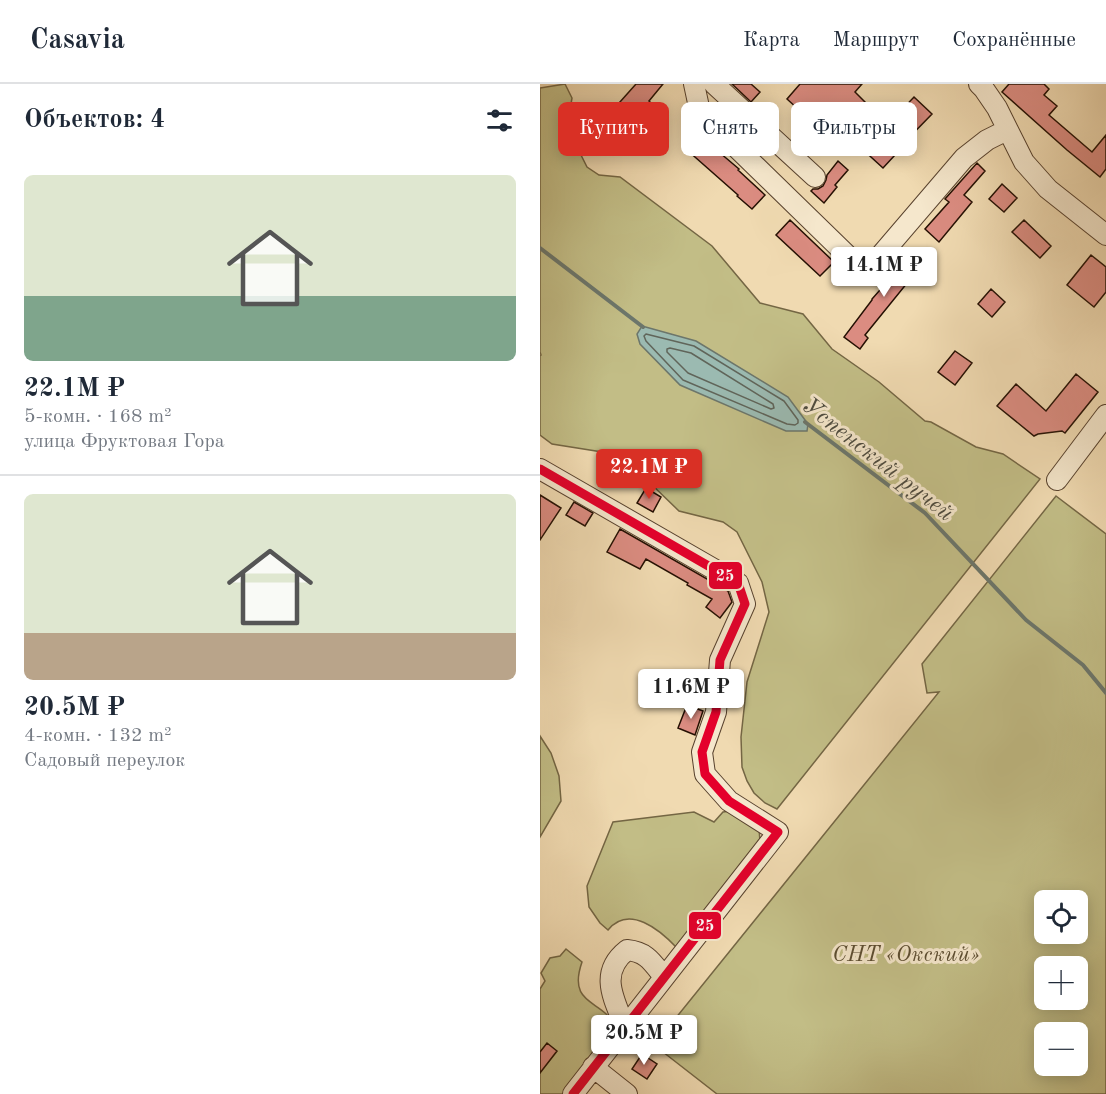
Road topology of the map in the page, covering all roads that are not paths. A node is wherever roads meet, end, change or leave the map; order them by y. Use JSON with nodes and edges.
{"nodes":[{"id":1,"x":694,"y":84,"type":"edge"},
{"id":2,"x":714,"y":84,"type":"edge"},
{"id":3,"x":979,"y":84,"type":"edge"},
{"id":4,"x":1007,"y":130,"type":"junction"},
{"id":5,"x":815,"y":177,"type":"dead end"},
{"id":6,"x":1106,"y":235,"type":"edge"},
{"id":7,"x":1106,"y":415,"type":"edge"},
{"id":8,"x":540,"y":470,"type":"edge"},
{"id":9,"x":1057,"y":480,"type":"dead end"},
{"id":10,"x":664,"y":977,"type":"junction"},
{"id":11,"x":625,"y":1027,"type":"junction"},
{"id":12,"x":593,"y":1067,"type":"junction"},
{"id":13,"x":573,"y":1094,"type":"edge"},
{"id":14,"x":627,"y":1094,"type":"edge"}],
"edges":[{"from":1,"to":4,"type":"street"},
{"from":2,"to":5,"type":"street"},
{"from":3,"to":4,"type":"street"},
{"from":4,"to":6,"type":"street"},
{"from":7,"to":9,"type":"street"},
{"from":8,"to":10,"type":"street"},
{"from":10,"to":11,"type":"street"},
{"from":10,"to":11,"type":"street"},
{"from":11,"to":12,"type":"street"},
{"from":12,"to":13,"type":"street"},
{"from":12,"to":14,"type":"street"}]}
